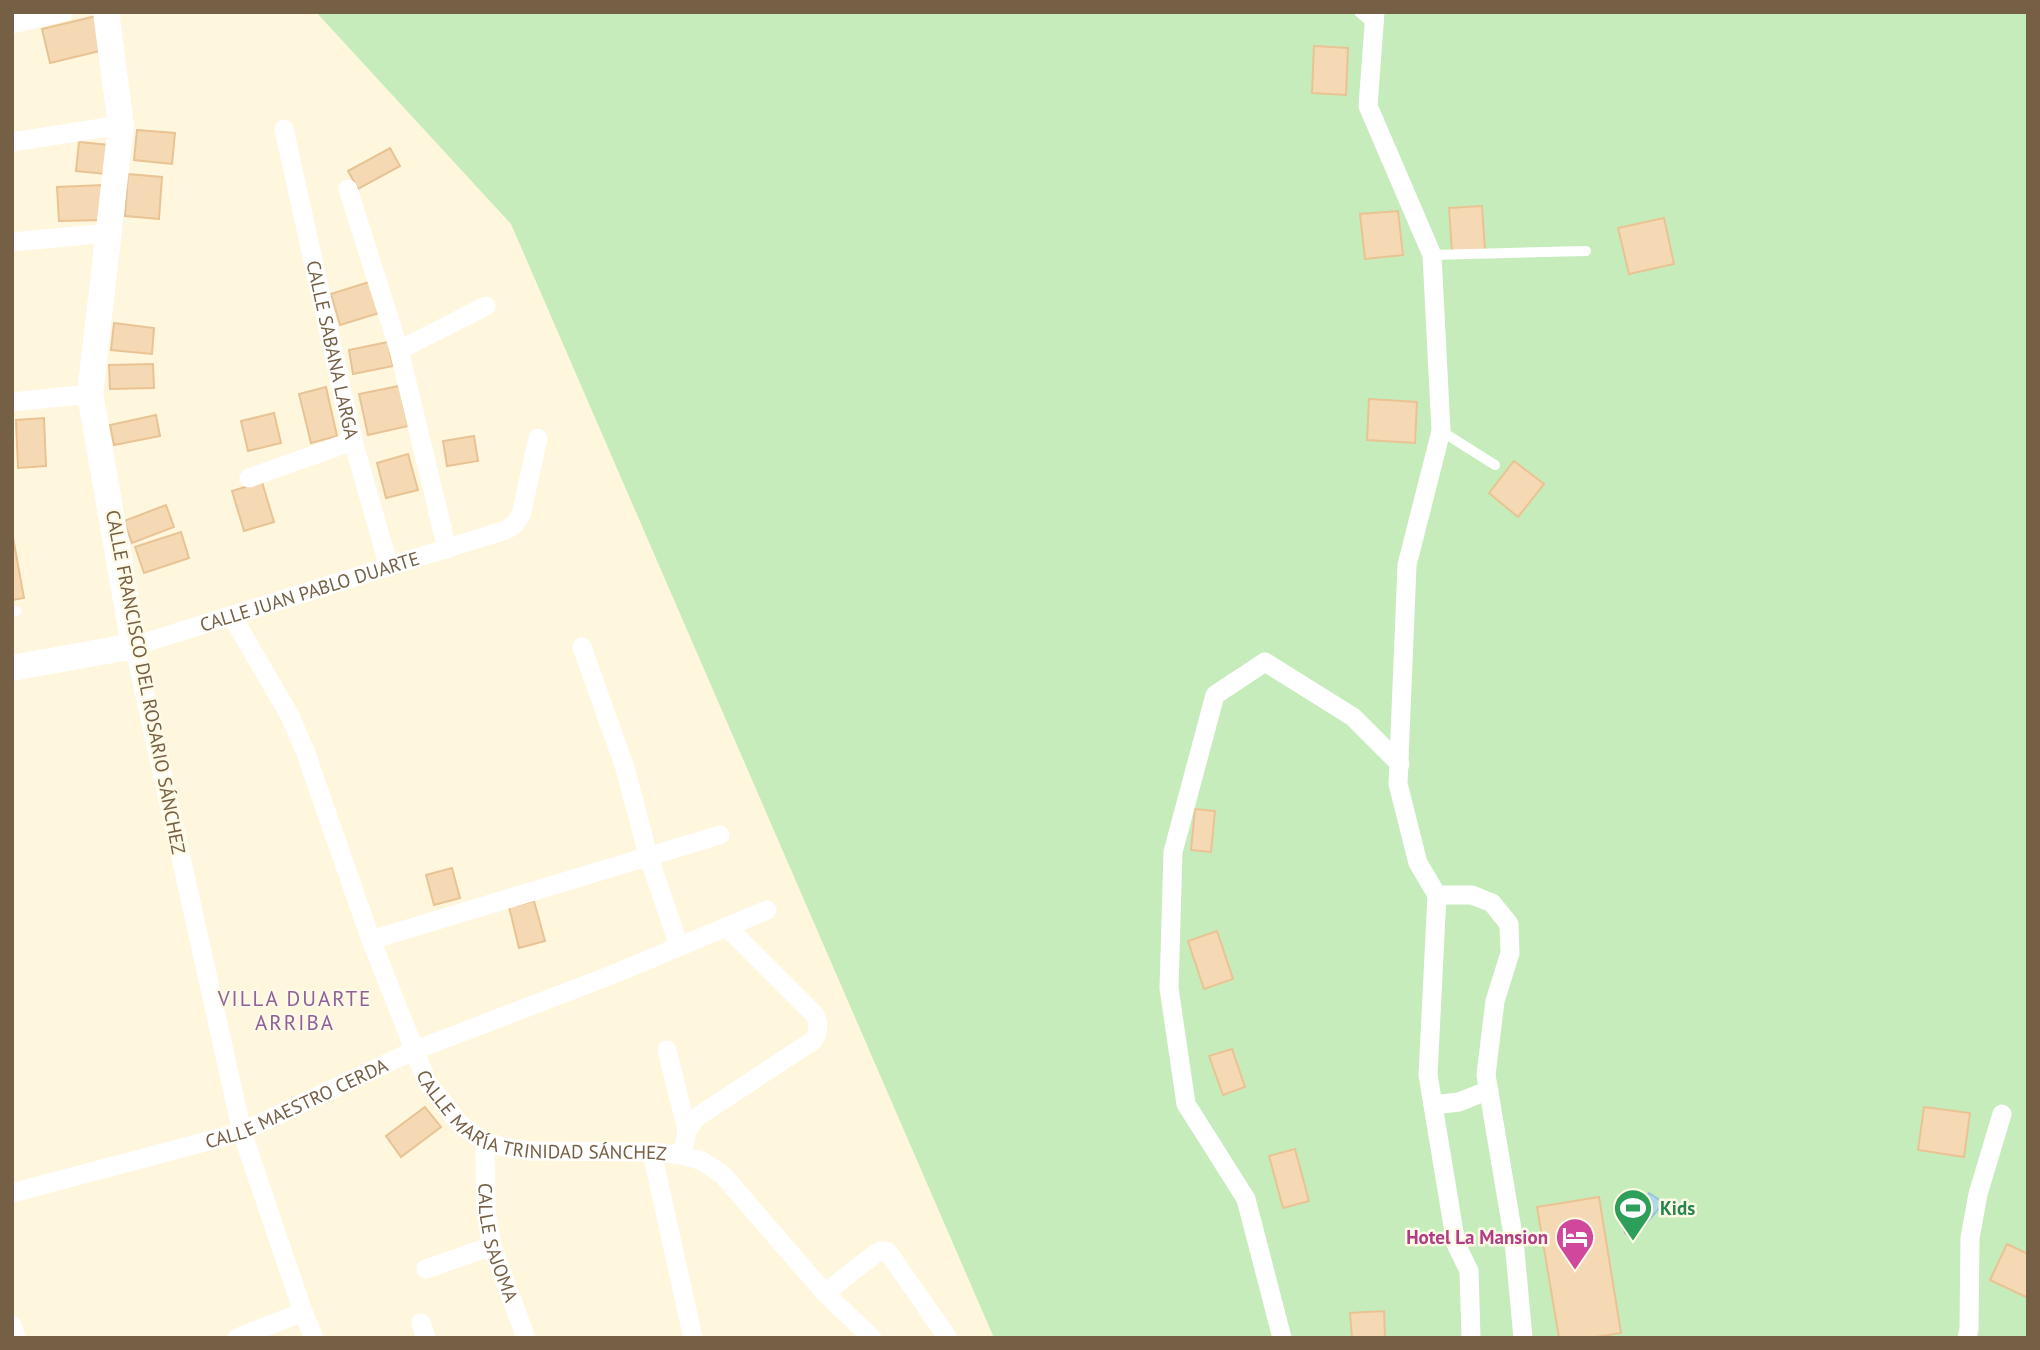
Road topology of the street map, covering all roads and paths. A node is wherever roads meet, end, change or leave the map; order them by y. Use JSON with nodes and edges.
{"nodes":[{"id":1,"x":64,"y":12,"type":"edge"},
{"id":2,"x":106,"y":12,"type":"edge"},
{"id":3,"x":1369,"y":16,"type":"edge"},
{"id":4,"x":12,"y":24,"type":"edge"},
{"id":5,"x":121,"y":125,"type":"junction"},
{"id":6,"x":284,"y":129,"type":"dead end"},
{"id":7,"x":12,"y":142,"type":"edge"},
{"id":8,"x":348,"y":189,"type":"dead end"},
{"id":9,"x":109,"y":233,"type":"junction"},
{"id":10,"x":12,"y":242,"type":"edge"},
{"id":11,"x":1586,"y":251,"type":"dead end"},
{"id":12,"x":1432,"y":255,"type":"junction"},
{"id":13,"x":486,"y":306,"type":"dead end"},
{"id":14,"x":400,"y":349,"type":"junction"},
{"id":15,"x":90,"y":394,"type":"junction"},
{"id":16,"x":12,"y":402,"type":"edge"},
{"id":17,"x":1441,"y":431,"type":"junction"},
{"id":18,"x":538,"y":438,"type":"dead end"},
{"id":19,"x":353,"y":440,"type":"junction"},
{"id":20,"x":1495,"y":465,"type":"dead end"},
{"id":21,"x":249,"y":478,"type":"dead end"},
{"id":22,"x":447,"y":549,"type":"junction"},
{"id":23,"x":389,"y":567,"type":"junction"},
{"id":24,"x":232,"y":616,"type":"junction"},
{"id":25,"x":134,"y":646,"type":"junction"},
{"id":26,"x":582,"y":647,"type":"dead end"},
{"id":27,"x":12,"y":668,"type":"edge"},
{"id":28,"x":1400,"y":764,"type":"junction"},
{"id":29,"x":720,"y":835,"type":"dead end"},
{"id":30,"x":648,"y":855,"type":"junction"},
{"id":31,"x":1437,"y":895,"type":"junction"},
{"id":32,"x":767,"y":910,"type":"dead end"},
{"id":33,"x":727,"y":927,"type":"junction"},
{"id":34,"x":371,"y":940,"type":"junction"},
{"id":35,"x":679,"y":946,"type":"junction"},
{"id":36,"x":667,"y":1050,"type":"dead end"},
{"id":37,"x":413,"y":1051,"type":"junction"},
{"id":38,"x":1489,"y":1090,"type":"junction"},
{"id":39,"x":1433,"y":1105,"type":"junction"},
{"id":40,"x":2002,"y":1114,"type":"dead end"},
{"id":41,"x":687,"y":1130,"type":"junction"},
{"id":42,"x":242,"y":1132,"type":"junction"},
{"id":43,"x":485,"y":1142,"type":"junction"},
{"id":44,"x":652,"y":1152,"type":"junction"},
{"id":45,"x":682,"y":1155,"type":"junction"},
{"id":46,"x":12,"y":1193,"type":"edge"},
{"id":47,"x":492,"y":1246,"type":"junction"},
{"id":48,"x":426,"y":1269,"type":"dead end"},
{"id":49,"x":825,"y":1293,"type":"junction"},
{"id":50,"x":303,"y":1312,"type":"junction"},
{"id":51,"x":12,"y":1325,"type":"edge"},
{"id":52,"x":16,"y":1338,"type":"edge"},
{"id":53,"x":237,"y":1338,"type":"edge"},
{"id":54,"x":314,"y":1338,"type":"edge"},
{"id":55,"x":526,"y":1338,"type":"edge"},
{"id":56,"x":693,"y":1338,"type":"edge"},
{"id":57,"x":872,"y":1338,"type":"edge"},
{"id":58,"x":948,"y":1338,"type":"edge"},
{"id":59,"x":1282,"y":1338,"type":"edge"},
{"id":60,"x":1471,"y":1338,"type":"edge"},
{"id":61,"x":1522,"y":1338,"type":"edge"},
{"id":62,"x":1967,"y":1338,"type":"edge"}],
"edges":[{"from":1,"to":4,"type":"street"},
{"from":2,"to":5,"type":"street","name":"CALLE FRANCISCO DEL ROSARIO SÁNCHEZ"},
{"from":3,"to":12,"type":"street"},
{"from":5,"to":7,"type":"street"},
{"from":5,"to":9,"type":"street","name":"CALLE FRANCISCO DEL ROSARIO SÁNCHEZ"},
{"from":6,"to":19,"type":"street","name":"CALLE SABANA LARGA"},
{"from":8,"to":14,"type":"street"},
{"from":9,"to":10,"type":"street"},
{"from":9,"to":15,"type":"street","name":"CALLE FRANCISCO DEL ROSARIO SÁNCHEZ"},
{"from":11,"to":12,"type":"lane"},
{"from":12,"to":17,"type":"street"},
{"from":13,"to":14,"type":"street"},
{"from":14,"to":22,"type":"street"},
{"from":15,"to":16,"type":"street"},
{"from":15,"to":25,"type":"street","name":"CALLE FRANCISCO DEL ROSARIO SÁNCHEZ"},
{"from":17,"to":20,"type":"lane"},
{"from":17,"to":28,"type":"street"},
{"from":18,"to":22,"type":"street","name":"CALLE JUAN PABLO DUARTE"},
{"from":19,"to":21,"type":"street"},
{"from":19,"to":23,"type":"street","name":"CALLE SABANA LARGA"},
{"from":22,"to":23,"type":"street","name":"CALLE JUAN PABLO DUARTE"},
{"from":23,"to":24,"type":"street","name":"CALLE JUAN PABLO DUARTE"},
{"from":24,"to":25,"type":"street","name":"CALLE JUAN PABLO DUARTE"},
{"from":24,"to":34,"type":"street","name":"CALLE MARÍA TRINIDAD SÁNCHEZ"},
{"from":25,"to":27,"type":"street","name":"CALLE JUAN PABLO DUARTE"},
{"from":25,"to":42,"type":"street","name":"CALLE FRANCISCO DEL ROSARIO SÁNCHEZ"},
{"from":26,"to":30,"type":"street"},
{"from":28,"to":31,"type":"street"},
{"from":28,"to":59,"type":"street"},
{"from":29,"to":30,"type":"street"},
{"from":30,"to":34,"type":"street"},
{"from":30,"to":35,"type":"street"},
{"from":31,"to":38,"type":"street"},
{"from":31,"to":39,"type":"street"},
{"from":32,"to":33,"type":"street","name":"CALLE MAESTRO CERDA"},
{"from":33,"to":35,"type":"street","name":"CALLE MAESTRO CERDA"},
{"from":33,"to":41,"type":"street"},
{"from":34,"to":37,"type":"street","name":"CALLE MARÍA TRINIDAD SÁNCHEZ"},
{"from":35,"to":37,"type":"street","name":"CALLE MAESTRO CERDA"},
{"from":36,"to":41,"type":"street"},
{"from":37,"to":42,"type":"street","name":"CALLE MAESTRO CERDA"},
{"from":37,"to":43,"type":"street","name":"CALLE MARÍA TRINIDAD SÁNCHEZ"},
{"from":38,"to":39,"type":"street"},
{"from":38,"to":61,"type":"street"},
{"from":39,"to":60,"type":"street"},
{"from":40,"to":62,"type":"street"},
{"from":41,"to":45,"type":"street"},
{"from":42,"to":46,"type":"street","name":"CALLE MAESTRO CERDA"},
{"from":42,"to":50,"type":"street","name":"CALLE FRANCISCO DEL ROSARIO SÁNCHEZ"},
{"from":43,"to":44,"type":"street","name":"CALLE MARÍA TRINIDAD SÁNCHEZ"},
{"from":43,"to":47,"type":"street","name":"CALLE SAJOMA"},
{"from":44,"to":45,"type":"street","name":"CALLE MARÍA TRINIDAD SÁNCHEZ"},
{"from":44,"to":56,"type":"street"},
{"from":45,"to":49,"type":"street","name":"CALLE MARÍA TRINIDAD SÁNCHEZ"},
{"from":47,"to":48,"type":"street"},
{"from":47,"to":55,"type":"street","name":"CALLE SAJOMA"},
{"from":49,"to":57,"type":"street","name":"CALLE MARÍA TRINIDAD SÁNCHEZ"},
{"from":49,"to":58,"type":"street"},
{"from":50,"to":53,"type":"street"},
{"from":50,"to":54,"type":"street","name":"CALLE FRANCISCO DEL ROSARIO SÁNCHEZ"},
{"from":51,"to":52,"type":"street"}]}
